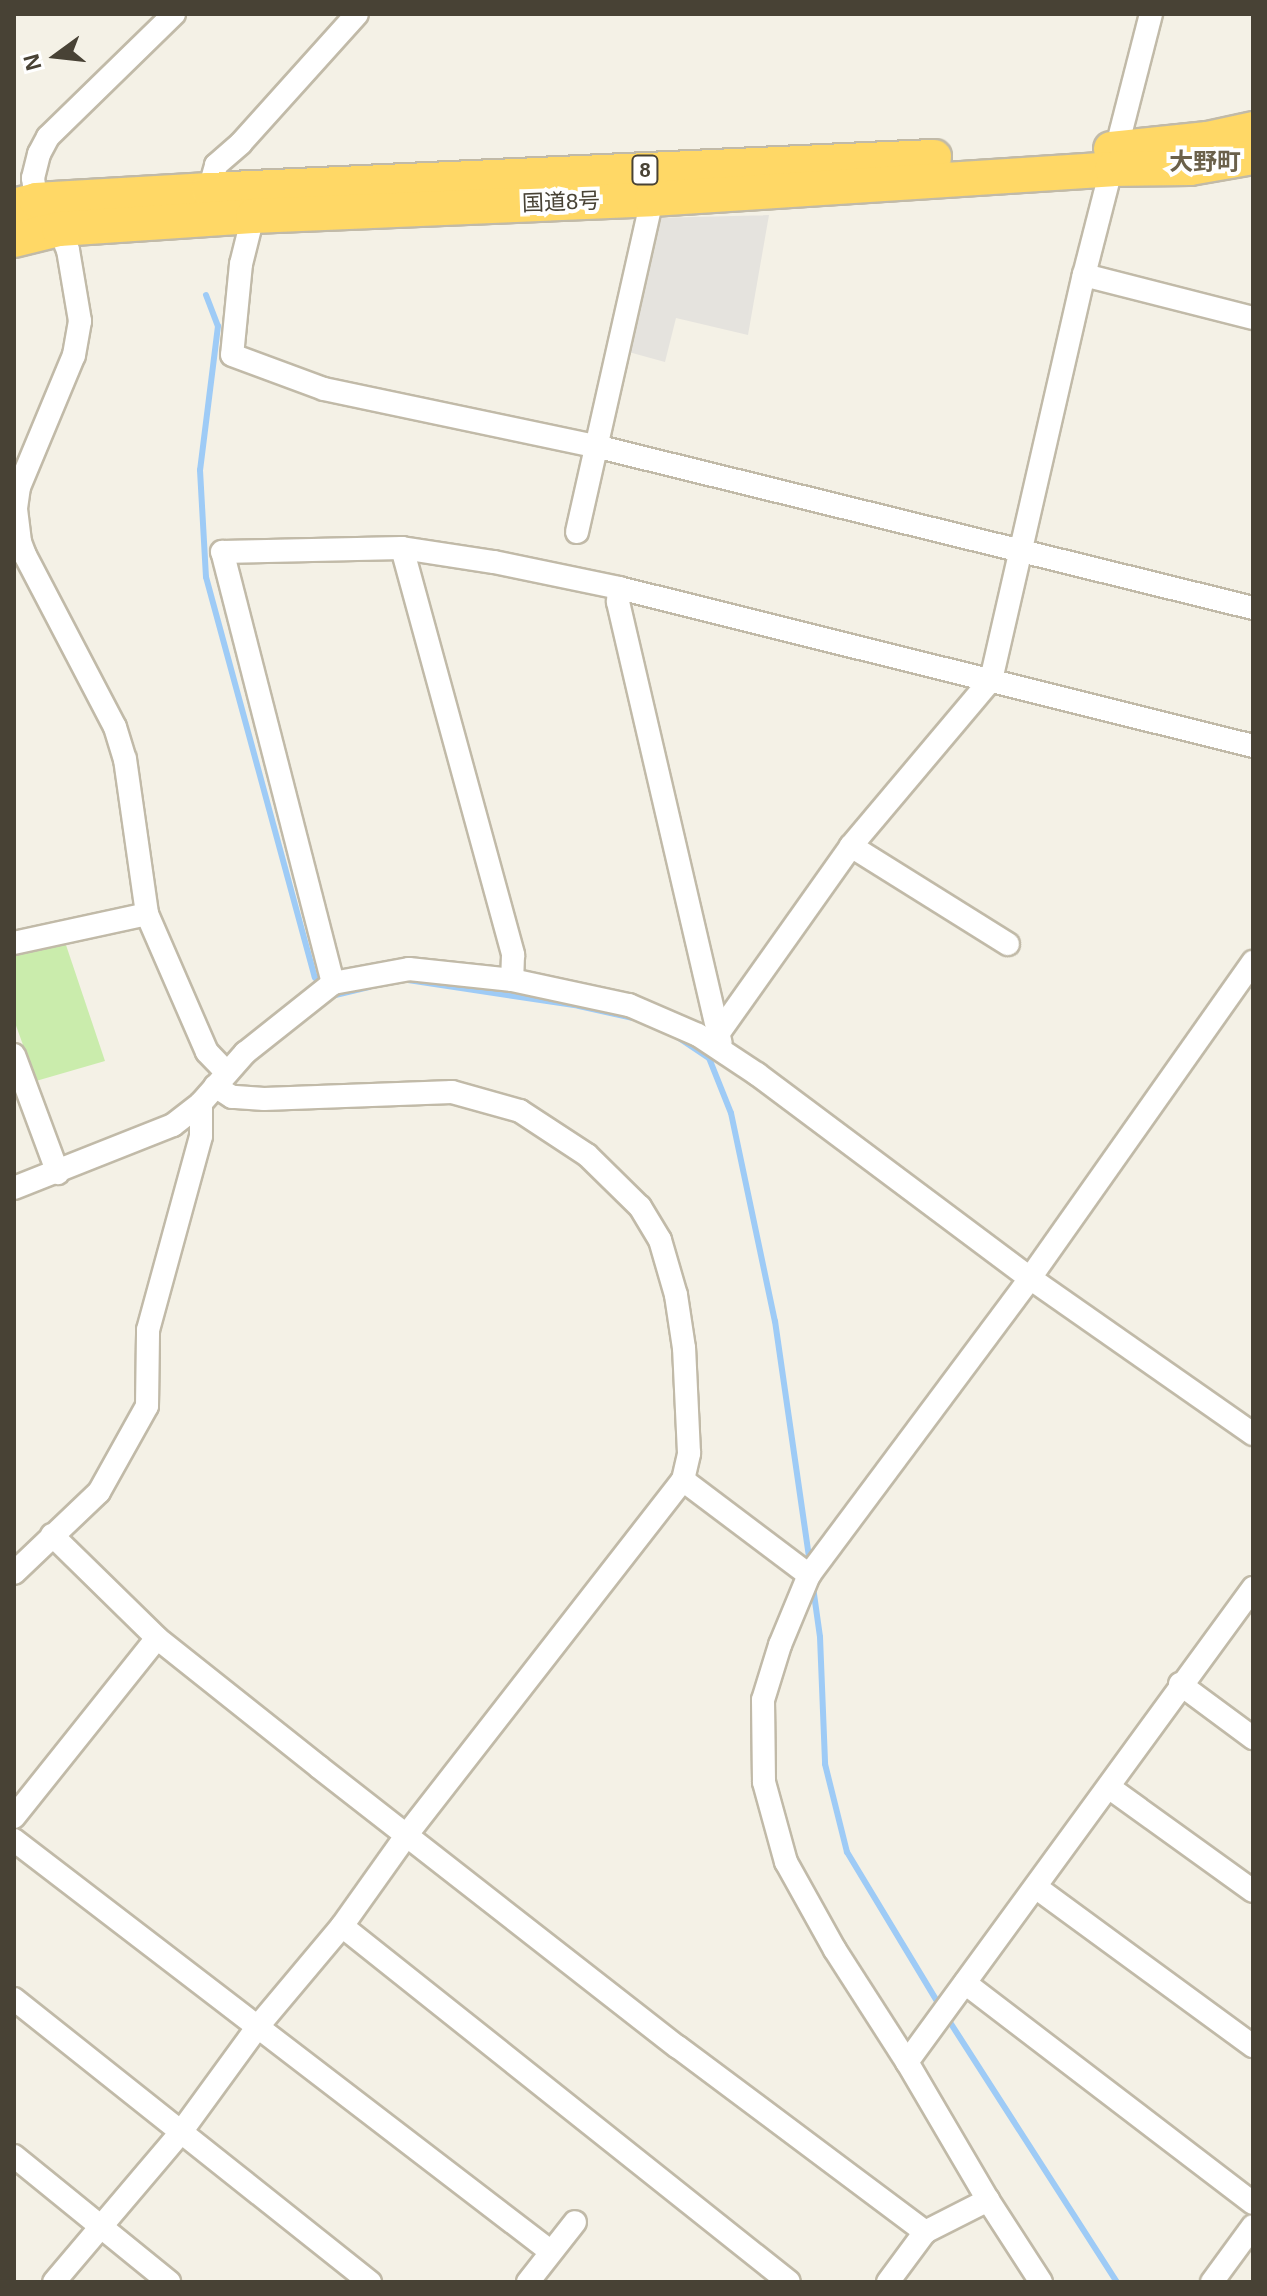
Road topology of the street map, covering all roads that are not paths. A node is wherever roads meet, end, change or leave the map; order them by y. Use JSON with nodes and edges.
{"nodes":[{"id":1,"x":174,"y":14,"type":"edge"},
{"id":2,"x":357,"y":14,"type":"edge"},
{"id":3,"x":1151,"y":14,"type":"edge"},
{"id":4,"x":1253,"y":129,"type":"edge"},
{"id":5,"x":1253,"y":157,"type":"edge"},
{"id":6,"x":1116,"y":159,"type":"junction"},
{"id":7,"x":209,"y":190,"type":"junction"},
{"id":8,"x":652,"y":199,"type":"junction"},
{"id":9,"x":25,"y":203,"type":"edge"},
{"id":10,"x":253,"y":216,"type":"junction"},
{"id":11,"x":59,"y":229,"type":"junction"},
{"id":12,"x":14,"y":240,"type":"edge"},
{"id":13,"x":1084,"y":275,"type":"junction"},
{"id":14,"x":1253,"y":318,"type":"edge"},
{"id":15,"x":595,"y":446,"type":"junction"},
{"id":16,"x":577,"y":532,"type":"dead end"},
{"id":17,"x":402,"y":548,"type":"junction"},
{"id":18,"x":1022,"y":553,"type":"junction"},
{"id":19,"x":619,"y":588,"type":"junction"},
{"id":20,"x":1253,"y":608,"type":"edge"},
{"id":21,"x":991,"y":680,"type":"junction"},
{"id":22,"x":1253,"y":746,"type":"edge"},
{"id":23,"x":851,"y":846,"type":"junction"},
{"id":24,"x":147,"y":914,"type":"junction"},
{"id":25,"x":14,"y":943,"type":"edge"},
{"id":26,"x":1008,"y":944,"type":"dead end"},
{"id":27,"x":1253,"y":962,"type":"edge"},
{"id":28,"x":512,"y":980,"type":"junction"},
{"id":29,"x":333,"y":983,"type":"junction"},
{"id":30,"x":720,"y":1042,"type":"junction"},
{"id":31,"x":14,"y":1055,"type":"edge"},
{"id":32,"x":214,"y":1088,"type":"junction"},
{"id":33,"x":58,"y":1173,"type":"junction"},
{"id":34,"x":14,"y":1188,"type":"edge"},
{"id":35,"x":1030,"y":1278,"type":"junction"},
{"id":36,"x":1253,"y":1434,"type":"edge"},
{"id":37,"x":683,"y":1480,"type":"junction"},
{"id":38,"x":52,"y":1535,"type":"junction"},
{"id":39,"x":14,"y":1573,"type":"edge"},
{"id":40,"x":809,"y":1575,"type":"junction"},
{"id":41,"x":1252,"y":1590,"type":"edge"},
{"id":42,"x":157,"y":1638,"type":"junction"},
{"id":43,"x":1180,"y":1684,"type":"junction"},
{"id":44,"x":1253,"y":1738,"type":"edge"},
{"id":45,"x":1110,"y":1788,"type":"junction"},
{"id":46,"x":14,"y":1817,"type":"edge"},
{"id":47,"x":408,"y":1833,"type":"junction"},
{"id":48,"x":14,"y":1840,"type":"edge"},
{"id":49,"x":1037,"y":1888,"type":"junction"},
{"id":50,"x":1253,"y":1891,"type":"edge"},
{"id":51,"x":342,"y":1926,"type":"junction"},
{"id":52,"x":965,"y":1983,"type":"junction"},
{"id":53,"x":14,"y":1999,"type":"edge"},
{"id":54,"x":259,"y":2025,"type":"junction"},
{"id":55,"x":1253,"y":2046,"type":"edge"},
{"id":56,"x":907,"y":2062,"type":"junction"},
{"id":57,"x":181,"y":2132,"type":"junction"},
{"id":58,"x":14,"y":2156,"type":"edge"},
{"id":59,"x":988,"y":2200,"type":"junction"},
{"id":60,"x":1253,"y":2203,"type":"edge"},
{"id":61,"x":575,"y":2222,"type":"dead end"},
{"id":62,"x":1253,"y":2226,"type":"edge"},
{"id":63,"x":99,"y":2228,"type":"junction"},
{"id":64,"x":925,"y":2232,"type":"junction"},
{"id":65,"x":550,"y":2251,"type":"junction"},
{"id":66,"x":54,"y":2282,"type":"edge"},
{"id":67,"x":169,"y":2282,"type":"edge"},
{"id":68,"x":370,"y":2282,"type":"edge"},
{"id":69,"x":528,"y":2282,"type":"edge"},
{"id":70,"x":789,"y":2282,"type":"edge"},
{"id":71,"x":888,"y":2282,"type":"edge"},
{"id":72,"x":1041,"y":2282,"type":"edge"},
{"id":73,"x":1212,"y":2282,"type":"edge"}],
"edges":[{"from":1,"to":9,"type":"street"},
{"from":2,"to":7,"type":"street"},
{"from":3,"to":6,"type":"street"},
{"from":4,"to":6,"type":"highway","name":"国道8号","number":"8"},
{"from":5,"to":6,"type":"highway","name":"国道8号","number":"8"},
{"from":6,"to":7,"type":"highway","name":"国道8号","number":"8"},
{"from":6,"to":8,"type":"highway","name":"国道8号","number":"8"},
{"from":6,"to":13,"type":"street"},
{"from":7,"to":9,"type":"highway","name":"国道8号","number":"8"},
{"from":8,"to":10,"type":"highway","name":"国道8号","number":"8"},
{"from":8,"to":15,"type":"street"},
{"from":9,"to":11,"type":"street"},
{"from":10,"to":11,"type":"highway","name":"国道8号","number":"8"},
{"from":10,"to":15,"type":"street"},
{"from":11,"to":12,"type":"highway","name":"国道8号","number":"8"},
{"from":11,"to":24,"type":"street"},
{"from":13,"to":14,"type":"street"},
{"from":13,"to":18,"type":"street"},
{"from":15,"to":16,"type":"street"},
{"from":15,"to":18,"type":"street"},
{"from":17,"to":19,"type":"street"},
{"from":17,"to":28,"type":"street"},
{"from":17,"to":29,"type":"street"},
{"from":18,"to":20,"type":"street"},
{"from":18,"to":21,"type":"street"},
{"from":19,"to":21,"type":"street"},
{"from":19,"to":30,"type":"street"},
{"from":21,"to":22,"type":"street"},
{"from":21,"to":23,"type":"street"},
{"from":23,"to":26,"type":"street"},
{"from":23,"to":30,"type":"street"},
{"from":24,"to":25,"type":"street"},
{"from":24,"to":32,"type":"street"},
{"from":27,"to":35,"type":"street"},
{"from":28,"to":29,"type":"street"},
{"from":28,"to":30,"type":"street"},
{"from":29,"to":32,"type":"street"},
{"from":30,"to":35,"type":"street"},
{"from":31,"to":33,"type":"street"},
{"from":32,"to":33,"type":"street"},
{"from":32,"to":37,"type":"street"},
{"from":32,"to":38,"type":"street"},
{"from":33,"to":34,"type":"street"},
{"from":35,"to":36,"type":"street"},
{"from":35,"to":40,"type":"street"},
{"from":37,"to":40,"type":"street"},
{"from":37,"to":47,"type":"street"},
{"from":38,"to":39,"type":"street"},
{"from":38,"to":42,"type":"street"},
{"from":40,"to":56,"type":"street"},
{"from":41,"to":43,"type":"street"},
{"from":42,"to":46,"type":"street"},
{"from":42,"to":47,"type":"street"},
{"from":43,"to":44,"type":"street"},
{"from":43,"to":45,"type":"street"},
{"from":45,"to":49,"type":"street"},
{"from":45,"to":50,"type":"street"},
{"from":47,"to":51,"type":"street"},
{"from":47,"to":64,"type":"street"},
{"from":48,"to":54,"type":"street"},
{"from":49,"to":52,"type":"street"},
{"from":49,"to":55,"type":"street"},
{"from":51,"to":54,"type":"street"},
{"from":51,"to":70,"type":"street"},
{"from":52,"to":56,"type":"street"},
{"from":52,"to":60,"type":"street"},
{"from":53,"to":57,"type":"street"},
{"from":54,"to":57,"type":"street"},
{"from":54,"to":65,"type":"street"},
{"from":56,"to":59,"type":"street"},
{"from":57,"to":63,"type":"street"},
{"from":57,"to":68,"type":"street"},
{"from":58,"to":63,"type":"street"},
{"from":59,"to":64,"type":"street"},
{"from":59,"to":72,"type":"street"},
{"from":61,"to":65,"type":"street"},
{"from":62,"to":73,"type":"street"},
{"from":63,"to":66,"type":"street"},
{"from":63,"to":67,"type":"street"},
{"from":64,"to":71,"type":"street"},
{"from":65,"to":69,"type":"street"}]}
